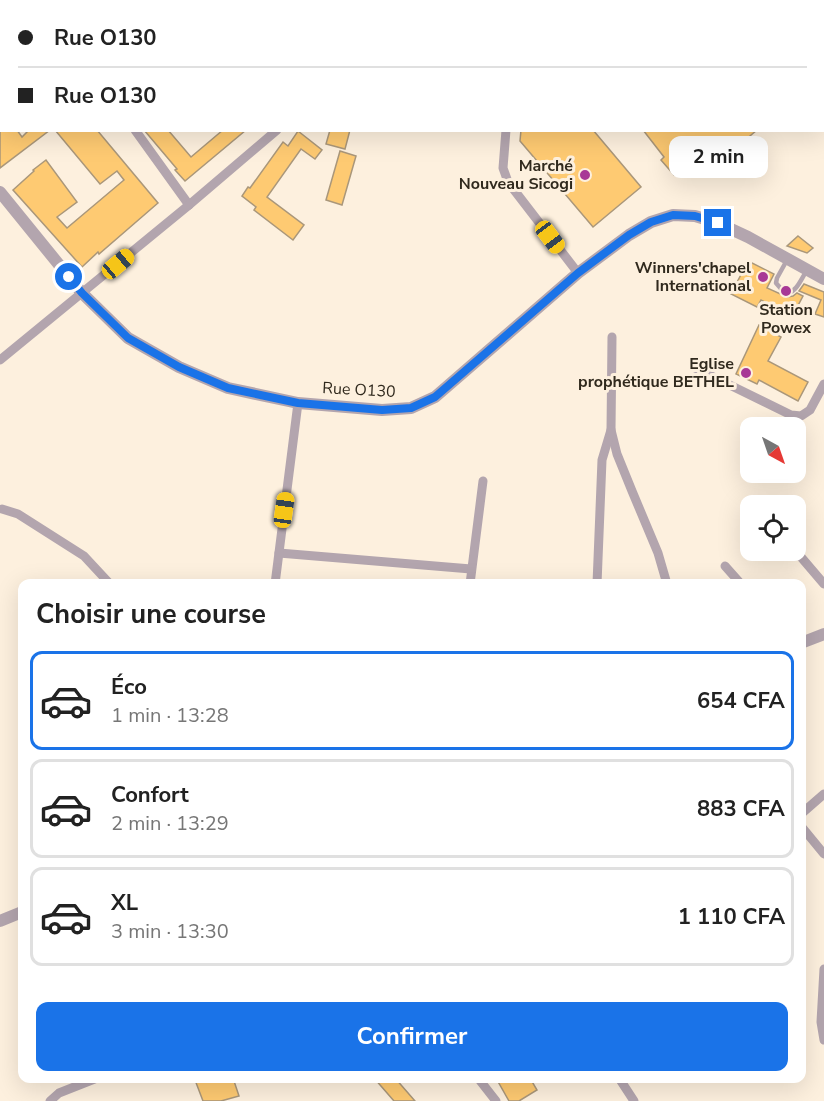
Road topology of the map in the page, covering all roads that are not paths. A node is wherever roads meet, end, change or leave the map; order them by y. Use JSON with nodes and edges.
{"nodes":[{"id":1,"x":136,"y":132,"type":"edge"},
{"id":2,"x":275,"y":132,"type":"edge"},
{"id":3,"x":506,"y":132,"type":"edge"},
{"id":4,"x":0,"y":192,"type":"edge"},
{"id":5,"x":189,"y":205,"type":"junction"},
{"id":6,"x":788,"y":259,"type":"junction"},
{"id":7,"x":808,"y":270,"type":"junction"},
{"id":8,"x":578,"y":273,"type":"junction"},
{"id":9,"x":824,"y":279,"type":"edge"},
{"id":10,"x":82,"y":293,"type":"junction"},
{"id":11,"x":612,"y":337,"type":"dead end"},
{"id":12,"x":0,"y":360,"type":"edge"},
{"id":13,"x":693,"y":367,"type":"dead end"},
{"id":14,"x":824,"y":384,"type":"edge"},
{"id":15,"x":298,"y":403,"type":"junction"},
{"id":16,"x":610,"y":430,"type":"junction"},
{"id":17,"x":483,"y":481,"type":"dead end"},
{"id":18,"x":2,"y":509,"type":"dead end"},
{"id":19,"x":279,"y":553,"type":"junction"},
{"id":20,"x":804,"y":561,"type":"edge"},
{"id":21,"x":725,"y":566,"type":"dead end"},
{"id":22,"x":471,"y":569,"type":"junction"},
{"id":23,"x":107,"y":579,"type":"edge"},
{"id":24,"x":276,"y":579,"type":"edge"},
{"id":25,"x":470,"y":579,"type":"edge"},
{"id":26,"x":597,"y":579,"type":"edge"},
{"id":27,"x":666,"y":579,"type":"edge"},
{"id":28,"x":737,"y":579,"type":"edge"},
{"id":29,"x":824,"y":584,"type":"edge"},
{"id":30,"x":824,"y":634,"type":"edge"},
{"id":31,"x":806,"y":641,"type":"edge"},
{"id":32,"x":824,"y":794,"type":"edge"},
{"id":33,"x":806,"y":810,"type":"edge"},
{"id":34,"x":806,"y":832,"type":"edge"},
{"id":35,"x":824,"y":854,"type":"edge"},
{"id":36,"x":18,"y":914,"type":"edge"},
{"id":37,"x":0,"y":921,"type":"edge"},
{"id":38,"x":824,"y":969,"type":"edge"},
{"id":39,"x":824,"y":1040,"type":"edge"},
{"id":40,"x":84,"y":1083,"type":"edge"},
{"id":41,"x":482,"y":1083,"type":"edge"},
{"id":42,"x":622,"y":1083,"type":"edge"},
{"id":43,"x":50,"y":1101,"type":"edge"},
{"id":44,"x":496,"y":1101,"type":"edge"},
{"id":45,"x":634,"y":1101,"type":"edge"}],
"edges":[{"from":1,"to":5,"type":"street"},
{"from":2,"to":5,"type":"street"},
{"from":3,"to":8,"type":"street"},
{"from":4,"to":10,"type":"street","name":"Rue O130"},
{"from":5,"to":10,"type":"street"},
{"from":6,"to":7,"type":"street","name":"Rue O130"},
{"from":6,"to":7,"type":"lane"},
{"from":6,"to":8,"type":"street","name":"Rue O130"},
{"from":7,"to":9,"type":"street","name":"Rue O130"},
{"from":8,"to":15,"type":"street","name":"Rue O130"},
{"from":10,"to":12,"type":"street"},
{"from":10,"to":15,"type":"street","name":"Rue O130"},
{"from":11,"to":16,"type":"street"},
{"from":13,"to":14,"type":"street"},
{"from":15,"to":19,"type":"street"},
{"from":16,"to":26,"type":"street"},
{"from":16,"to":27,"type":"street"},
{"from":17,"to":22,"type":"street"},
{"from":18,"to":23,"type":"street"},
{"from":19,"to":22,"type":"street"},
{"from":19,"to":24,"type":"street"},
{"from":20,"to":29,"type":"street"},
{"from":21,"to":28,"type":"street"},
{"from":22,"to":25,"type":"street"},
{"from":30,"to":31,"type":"street"},
{"from":32,"to":33,"type":"street"},
{"from":34,"to":35,"type":"street"},
{"from":36,"to":37,"type":"street"},
{"from":38,"to":39,"type":"street"},
{"from":40,"to":43,"type":"street"},
{"from":41,"to":44,"type":"street"},
{"from":42,"to":45,"type":"street"}]}
